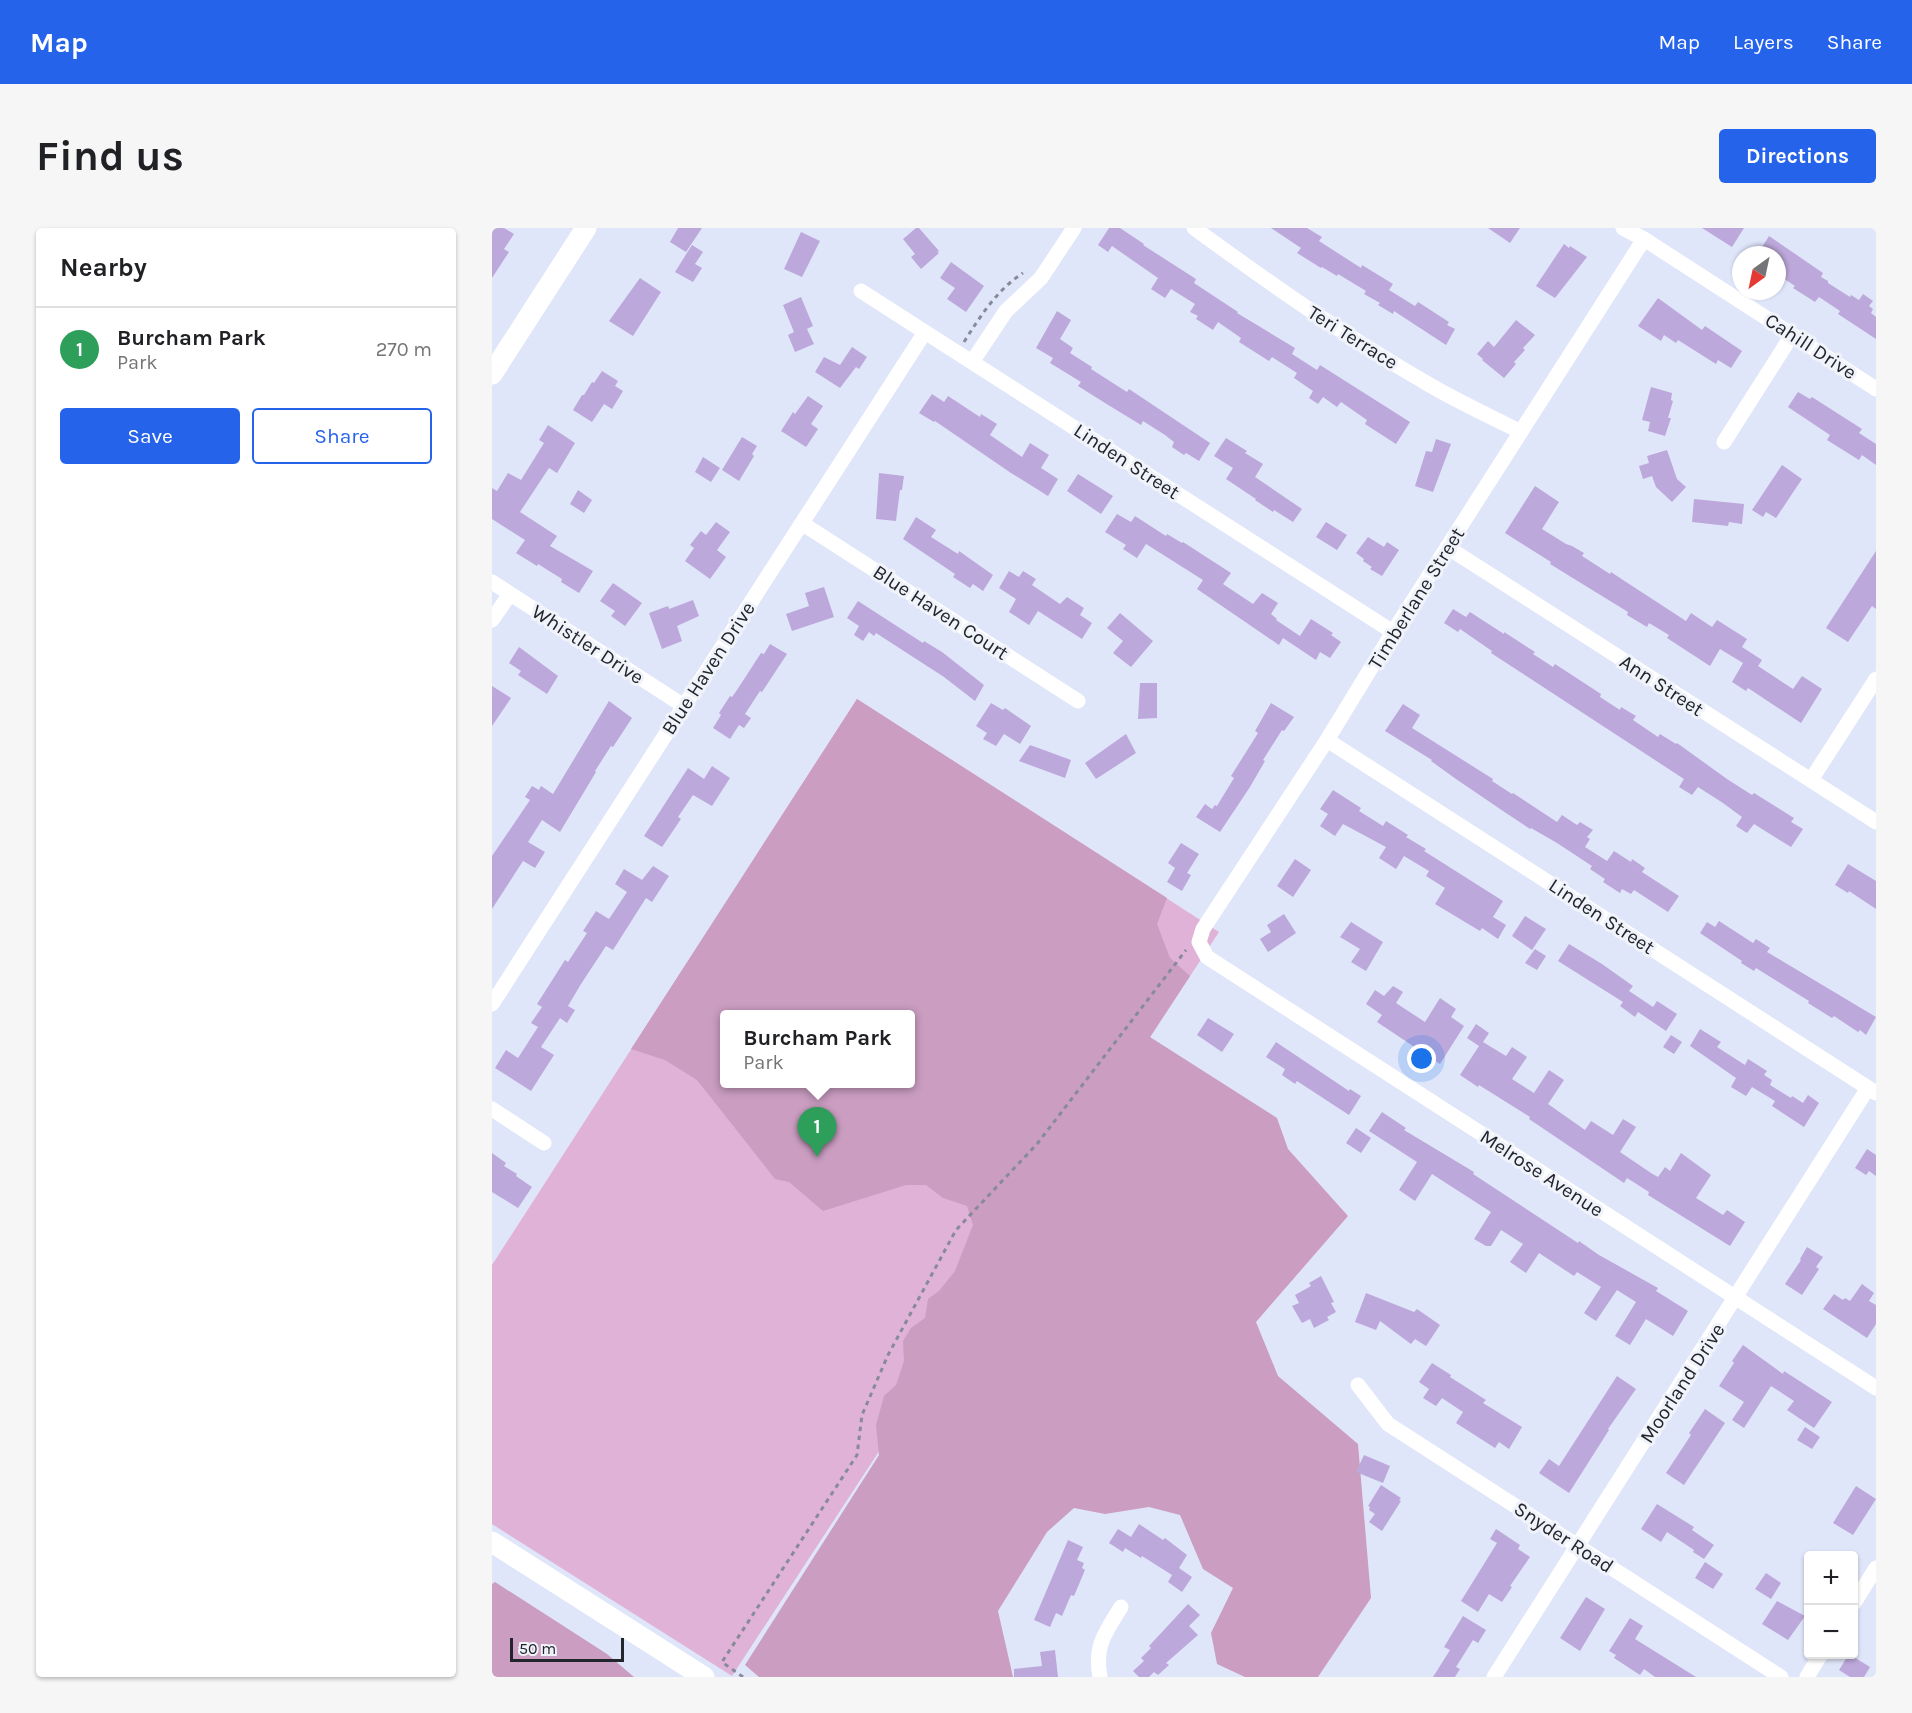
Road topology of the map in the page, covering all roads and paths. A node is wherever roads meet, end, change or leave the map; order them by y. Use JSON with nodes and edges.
{"nodes":[{"id":1,"x":586,"y":228,"type":"edge"},
{"id":2,"x":1074,"y":228,"type":"edge"},
{"id":3,"x":1194,"y":228,"type":"edge"},
{"id":4,"x":1623,"y":228,"type":"edge"},
{"id":5,"x":1644,"y":239,"type":"junction"},
{"id":6,"x":1025,"y":272,"type":"dead end"},
{"id":7,"x":861,"y":291,"type":"dead end"},
{"id":8,"x":925,"y":332,"type":"junction"},
{"id":9,"x":1792,"y":334,"type":"junction"},
{"id":10,"x":949,"y":347,"type":"junction"},
{"id":11,"x":972,"y":362,"type":"junction"},
{"id":12,"x":492,"y":374,"type":"edge"},
{"id":13,"x":1876,"y":389,"type":"edge"},
{"id":14,"x":1521,"y":432,"type":"junction"},
{"id":15,"x":1724,"y":442,"type":"dead end"},
{"id":16,"x":803,"y":524,"type":"junction"},
{"id":17,"x":1447,"y":547,"type":"junction"},
{"id":18,"x":492,"y":582,"type":"edge"},
{"id":19,"x":510,"y":594,"type":"junction"},
{"id":20,"x":492,"y":620,"type":"edge"},
{"id":21,"x":1393,"y":632,"type":"junction"},
{"id":22,"x":1876,"y":680,"type":"edge"},
{"id":23,"x":1078,"y":701,"type":"dead end"},
{"id":24,"x":684,"y":706,"type":"junction"},
{"id":25,"x":1327,"y":740,"type":"junction"},
{"id":26,"x":1811,"y":780,"type":"junction"},
{"id":27,"x":1876,"y":822,"type":"edge"},
{"id":28,"x":1199,"y":942,"type":"junction"},
{"id":29,"x":492,"y":1004,"type":"edge"},
{"id":30,"x":1872,"y":1091,"type":"edge"},
{"id":31,"x":492,"y":1109,"type":"edge"},
{"id":32,"x":544,"y":1143,"type":"dead end"},
{"id":33,"x":1736,"y":1298,"type":"junction"},
{"id":34,"x":1358,"y":1385,"type":"dead end"},
{"id":35,"x":1876,"y":1388,"type":"edge"},
{"id":36,"x":492,"y":1542,"type":"edge"},
{"id":37,"x":1577,"y":1546,"type":"junction"},
{"id":38,"x":1876,"y":1568,"type":"edge"},
{"id":39,"x":1858,"y":1597,"type":"edge"},
{"id":40,"x":1121,"y":1607,"type":"dead end"},
{"id":41,"x":1818,"y":1659,"type":"edge"},
{"id":42,"x":704,"y":1677,"type":"edge"},
{"id":43,"x":743,"y":1677,"type":"edge"},
{"id":44,"x":1100,"y":1677,"type":"edge"},
{"id":45,"x":1494,"y":1677,"type":"edge"},
{"id":46,"x":1781,"y":1677,"type":"edge"},
{"id":47,"x":1807,"y":1677,"type":"edge"}],
"edges":[{"from":1,"to":12,"type":"street"},
{"from":2,"to":11,"type":"street"},
{"from":3,"to":14,"type":"street","name":"Teri Terrace"},
{"from":4,"to":5,"type":"street","name":"Cahill Drive"},
{"from":5,"to":9,"type":"street","name":"Cahill Drive"},
{"from":5,"to":14,"type":"street","name":"Timberlane Street"},
{"from":6,"to":10,"type":"path"},
{"from":7,"to":8,"type":"street","name":"Linden Street"},
{"from":8,"to":10,"type":"street","name":"Linden Street"},
{"from":8,"to":16,"type":"street","name":"Blue Haven Drive"},
{"from":9,"to":13,"type":"street","name":"Cahill Drive"},
{"from":9,"to":15,"type":"street"},
{"from":10,"to":11,"type":"street","name":"Linden Street"},
{"from":11,"to":21,"type":"street","name":"Linden Street"},
{"from":14,"to":17,"type":"street","name":"Timberlane Street"},
{"from":16,"to":23,"type":"street","name":"Blue Haven Court"},
{"from":16,"to":24,"type":"street","name":"Blue Haven Drive"},
{"from":17,"to":21,"type":"street","name":"Timberlane Street"},
{"from":17,"to":26,"type":"street","name":"Ann Street"},
{"from":18,"to":19,"type":"street","name":"Whistler Drive"},
{"from":19,"to":20,"type":"street"},
{"from":19,"to":24,"type":"street","name":"Whistler Drive"},
{"from":21,"to":25,"type":"street","name":"Timberlane Street"},
{"from":22,"to":26,"type":"street"},
{"from":24,"to":29,"type":"street","name":"Blue Haven Drive"},
{"from":25,"to":28,"type":"street","name":"Timberlane Street"},
{"from":25,"to":30,"type":"street","name":"Linden Street"},
{"from":26,"to":27,"type":"street","name":"Ann Street"},
{"from":28,"to":33,"type":"street","name":"Melrose Avenue"},
{"from":28,"to":43,"type":"path"},
{"from":30,"to":33,"type":"street","name":"Moorland Drive"},
{"from":31,"to":32,"type":"street"},
{"from":33,"to":35,"type":"street","name":"Melrose Avenue"},
{"from":33,"to":37,"type":"street","name":"Moorland Drive"},
{"from":34,"to":37,"type":"street","name":"Snyder Road"},
{"from":36,"to":42,"type":"street"},
{"from":37,"to":45,"type":"street","name":"Moorland Drive"},
{"from":37,"to":46,"type":"street","name":"Snyder Road"},
{"from":38,"to":39,"type":"street"},
{"from":40,"to":44,"type":"street"},
{"from":41,"to":47,"type":"street"}]}
